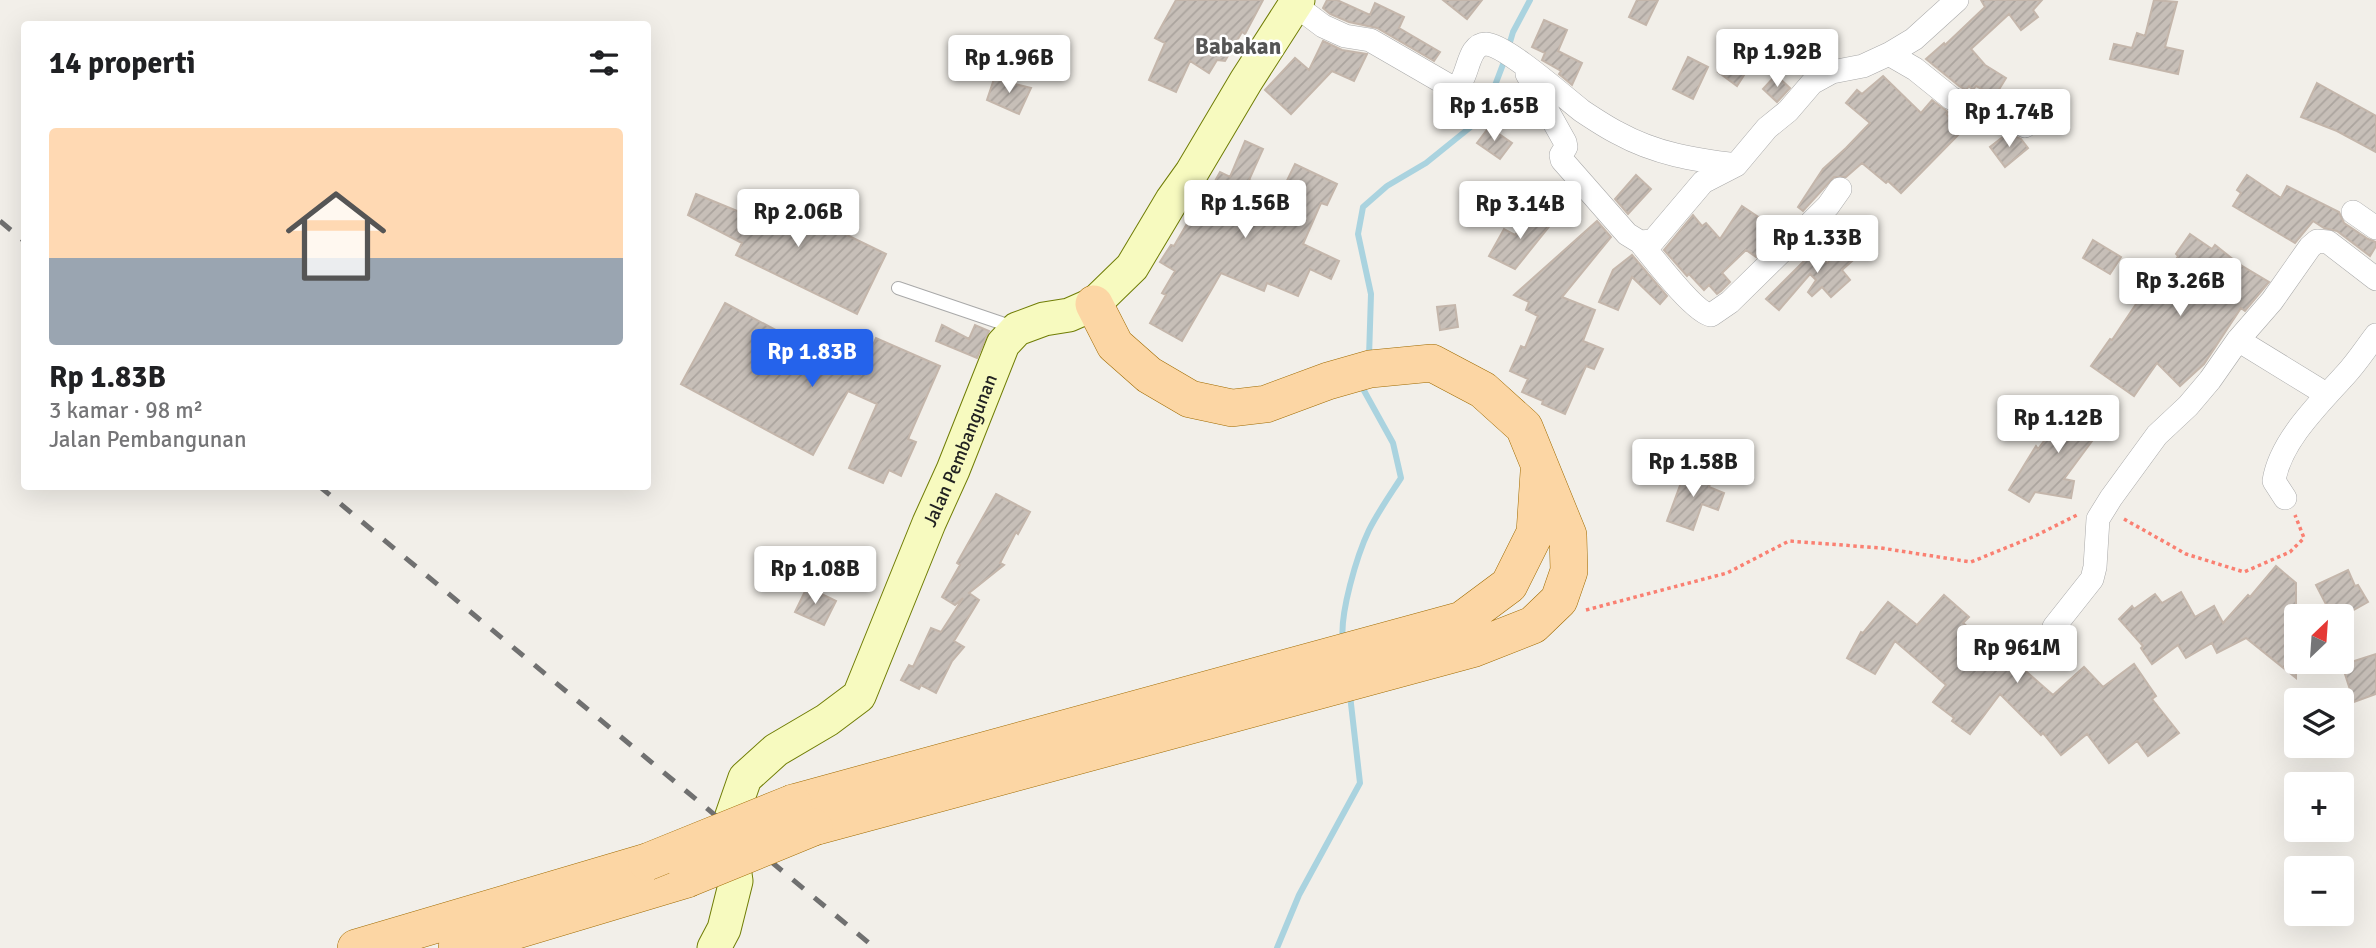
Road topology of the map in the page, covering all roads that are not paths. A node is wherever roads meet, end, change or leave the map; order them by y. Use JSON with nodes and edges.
{"nodes":[{"id":1,"x":1957,"y":0,"type":"edge"},
{"id":2,"x":1297,"y":3,"type":"edge"},
{"id":3,"x":1889,"y":54,"type":"junction"},
{"id":4,"x":1522,"y":64,"type":"junction"},
{"id":5,"x":2025,"y":127,"type":"dead end"},
{"id":6,"x":1736,"y":165,"type":"junction"},
{"id":7,"x":1840,"y":189,"type":"dead end"},
{"id":8,"x":2354,"y":212,"type":"dead end"},
{"id":9,"x":2376,"y":228,"type":"edge"},
{"id":10,"x":1640,"y":242,"type":"junction"},
{"id":11,"x":2376,"y":279,"type":"edge"},
{"id":12,"x":898,"y":288,"type":"dead end"},
{"id":13,"x":1094,"y":304,"type":"junction"},
{"id":14,"x":1017,"y":328,"type":"junction"},
{"id":15,"x":2376,"y":335,"type":"edge"},
{"id":16,"x":2238,"y":340,"type":"junction"},
{"id":17,"x":2326,"y":394,"type":"junction"},
{"id":18,"x":1540,"y":462,"type":"junction"},
{"id":19,"x":2285,"y":498,"type":"road end"},
{"id":20,"x":1509,"y":585,"type":"junction"},
{"id":21,"x":1571,"y":605,"type":"junction"},
{"id":22,"x":2054,"y":627,"type":"dead end"},
{"id":23,"x":1362,"y":663,"type":"junction"},
{"id":24,"x":804,"y":815,"type":"junction"},
{"id":25,"x":356,"y":948,"type":"edge"},
{"id":26,"x":457,"y":948,"type":"edge"},
{"id":27,"x":714,"y":948,"type":"edge"}],
"edges":[{"from":1,"to":3,"type":"street"},
{"from":2,"to":4,"type":"street"},
{"from":2,"to":13,"type":"street"},
{"from":3,"to":5,"type":"street"},
{"from":3,"to":6,"type":"street"},
{"from":4,"to":6,"type":"street"},
{"from":4,"to":10,"type":"street"},
{"from":6,"to":10,"type":"street"},
{"from":7,"to":10,"type":"street"},
{"from":8,"to":9,"type":"street"},
{"from":11,"to":16,"type":"street"},
{"from":12,"to":14,"type":"lane"},
{"from":13,"to":14,"type":"street"},
{"from":13,"to":18,"type":"main road"},
{"from":14,"to":27,"type":"street","name":"Jalan Pembangunan"},
{"from":15,"to":17,"type":"street"},
{"from":16,"to":17,"type":"street"},
{"from":16,"to":22,"type":"street"},
{"from":17,"to":19,"type":"street"},
{"from":18,"to":20,"type":"main road"},
{"from":18,"to":21,"type":"main road"},
{"from":20,"to":21,"type":"main road"},
{"from":20,"to":23,"type":"main road"},
{"from":21,"to":23,"type":"main road"},
{"from":23,"to":24,"type":"main road"},
{"from":24,"to":25,"type":"main road","bridge":true},
{"from":24,"to":26,"type":"main road","bridge":true}]}
